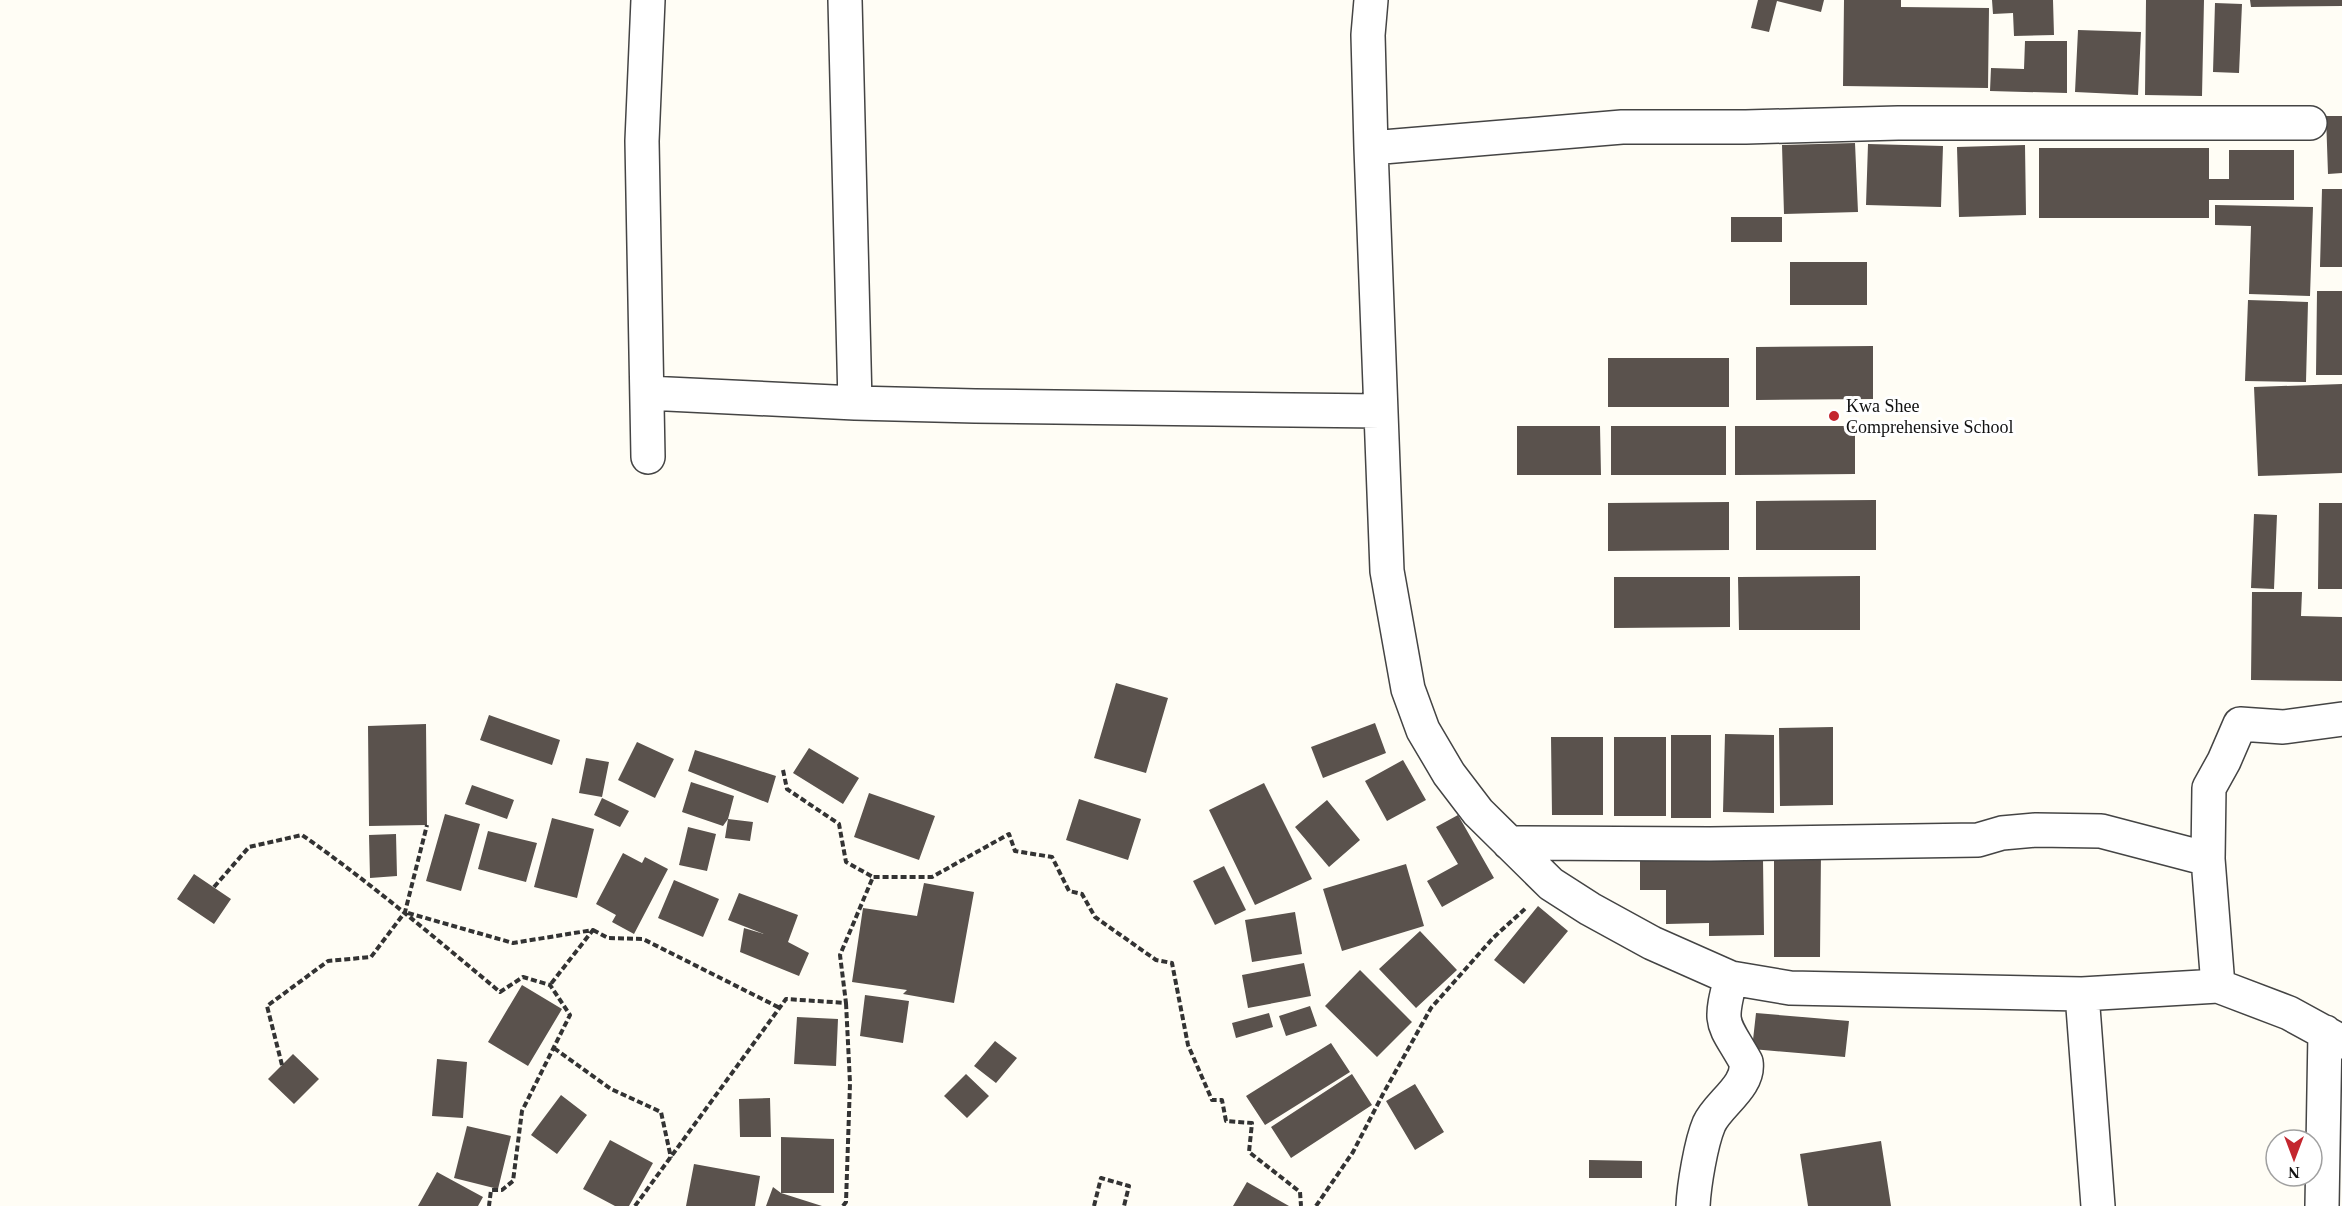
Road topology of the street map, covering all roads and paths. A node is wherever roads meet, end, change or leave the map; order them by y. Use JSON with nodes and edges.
{"nodes":[{"id":1,"x":648,"y":0,"type":"edge"},
{"id":2,"x":845,"y":0,"type":"edge"},
{"id":3,"x":1371,"y":0,"type":"edge"},
{"id":4,"x":2310,"y":123,"type":"dead end"},
{"id":5,"x":1371,"y":148,"type":"junction"},
{"id":6,"x":647,"y":393,"type":"junction"},
{"id":7,"x":855,"y":403,"type":"junction"},
{"id":8,"x":1380,"y":411,"type":"junction"},
{"id":9,"x":648,"y":457,"type":"dead end"},
{"id":10,"x":2342,"y":719,"type":"edge"},
{"id":11,"x":783,"y":770,"type":"dead end"},
{"id":12,"x":427,"y":825,"type":"dead end"},
{"id":13,"x":1509,"y":843,"type":"junction"},
{"id":14,"x":2208,"y":859,"type":"junction"},
{"id":15,"x":873,"y":877,"type":"junction"},
{"id":16,"x":1551,"y":884,"type":"junction"},
{"id":17,"x":214,"y":887,"type":"dead end"},
{"id":18,"x":405,"y":912,"type":"junction"},
{"id":19,"x":593,"y":930,"type":"junction"},
{"id":20,"x":1731,"y":978,"type":"junction"},
{"id":21,"x":550,"y":985,"type":"junction"},
{"id":22,"x":2218,"y":987,"type":"junction"},
{"id":23,"x":2082,"y":994,"type":"junction"},
{"id":24,"x":846,"y":1003,"type":"junction"},
{"id":25,"x":780,"y":1008,"type":"junction"},
{"id":26,"x":2334,"y":1037,"type":"edge"},
{"id":27,"x":554,"y":1048,"type":"junction"},
{"id":28,"x":282,"y":1065,"type":"dead end"},
{"id":29,"x":671,"y":1158,"type":"junction"},
{"id":30,"x":489,"y":1206,"type":"edge"},
{"id":31,"x":635,"y":1206,"type":"edge"},
{"id":32,"x":843,"y":1206,"type":"edge"},
{"id":33,"x":1094,"y":1206,"type":"edge"},
{"id":34,"x":1124,"y":1206,"type":"edge"},
{"id":35,"x":1301,"y":1206,"type":"edge"},
{"id":36,"x":1316,"y":1206,"type":"edge"},
{"id":37,"x":1693,"y":1206,"type":"edge"},
{"id":38,"x":2098,"y":1206,"type":"edge"},
{"id":39,"x":2322,"y":1206,"type":"edge"}],
"edges":[{"from":1,"to":6,"type":"street"},
{"from":2,"to":7,"type":"street"},
{"from":3,"to":5,"type":"street"},
{"from":4,"to":5,"type":"street"},
{"from":5,"to":8,"type":"street"},
{"from":6,"to":7,"type":"street"},
{"from":6,"to":9,"type":"street"},
{"from":7,"to":8,"type":"street"},
{"from":8,"to":13,"type":"street"},
{"from":10,"to":14,"type":"street"},
{"from":11,"to":15,"type":"path"},
{"from":12,"to":18,"type":"path"},
{"from":13,"to":14,"type":"street"},
{"from":13,"to":16,"type":"street"},
{"from":14,"to":22,"type":"street"},
{"from":15,"to":24,"type":"path"},
{"from":15,"to":35,"type":"path"},
{"from":16,"to":20,"type":"street"},
{"from":16,"to":36,"type":"path"},
{"from":17,"to":18,"type":"path"},
{"from":18,"to":19,"type":"path"},
{"from":18,"to":21,"type":"path"},
{"from":18,"to":28,"type":"path"},
{"from":19,"to":21,"type":"path"},
{"from":19,"to":25,"type":"path"},
{"from":20,"to":23,"type":"street"},
{"from":20,"to":37,"type":"street"},
{"from":21,"to":27,"type":"path"},
{"from":22,"to":23,"type":"street"},
{"from":22,"to":26,"type":"street"},
{"from":23,"to":38,"type":"street"},
{"from":24,"to":25,"type":"path"},
{"from":24,"to":32,"type":"path"},
{"from":25,"to":29,"type":"path"},
{"from":26,"to":39,"type":"street"},
{"from":27,"to":29,"type":"path"},
{"from":27,"to":30,"type":"path"},
{"from":29,"to":31,"type":"path"},
{"from":33,"to":34,"type":"path"}]}
